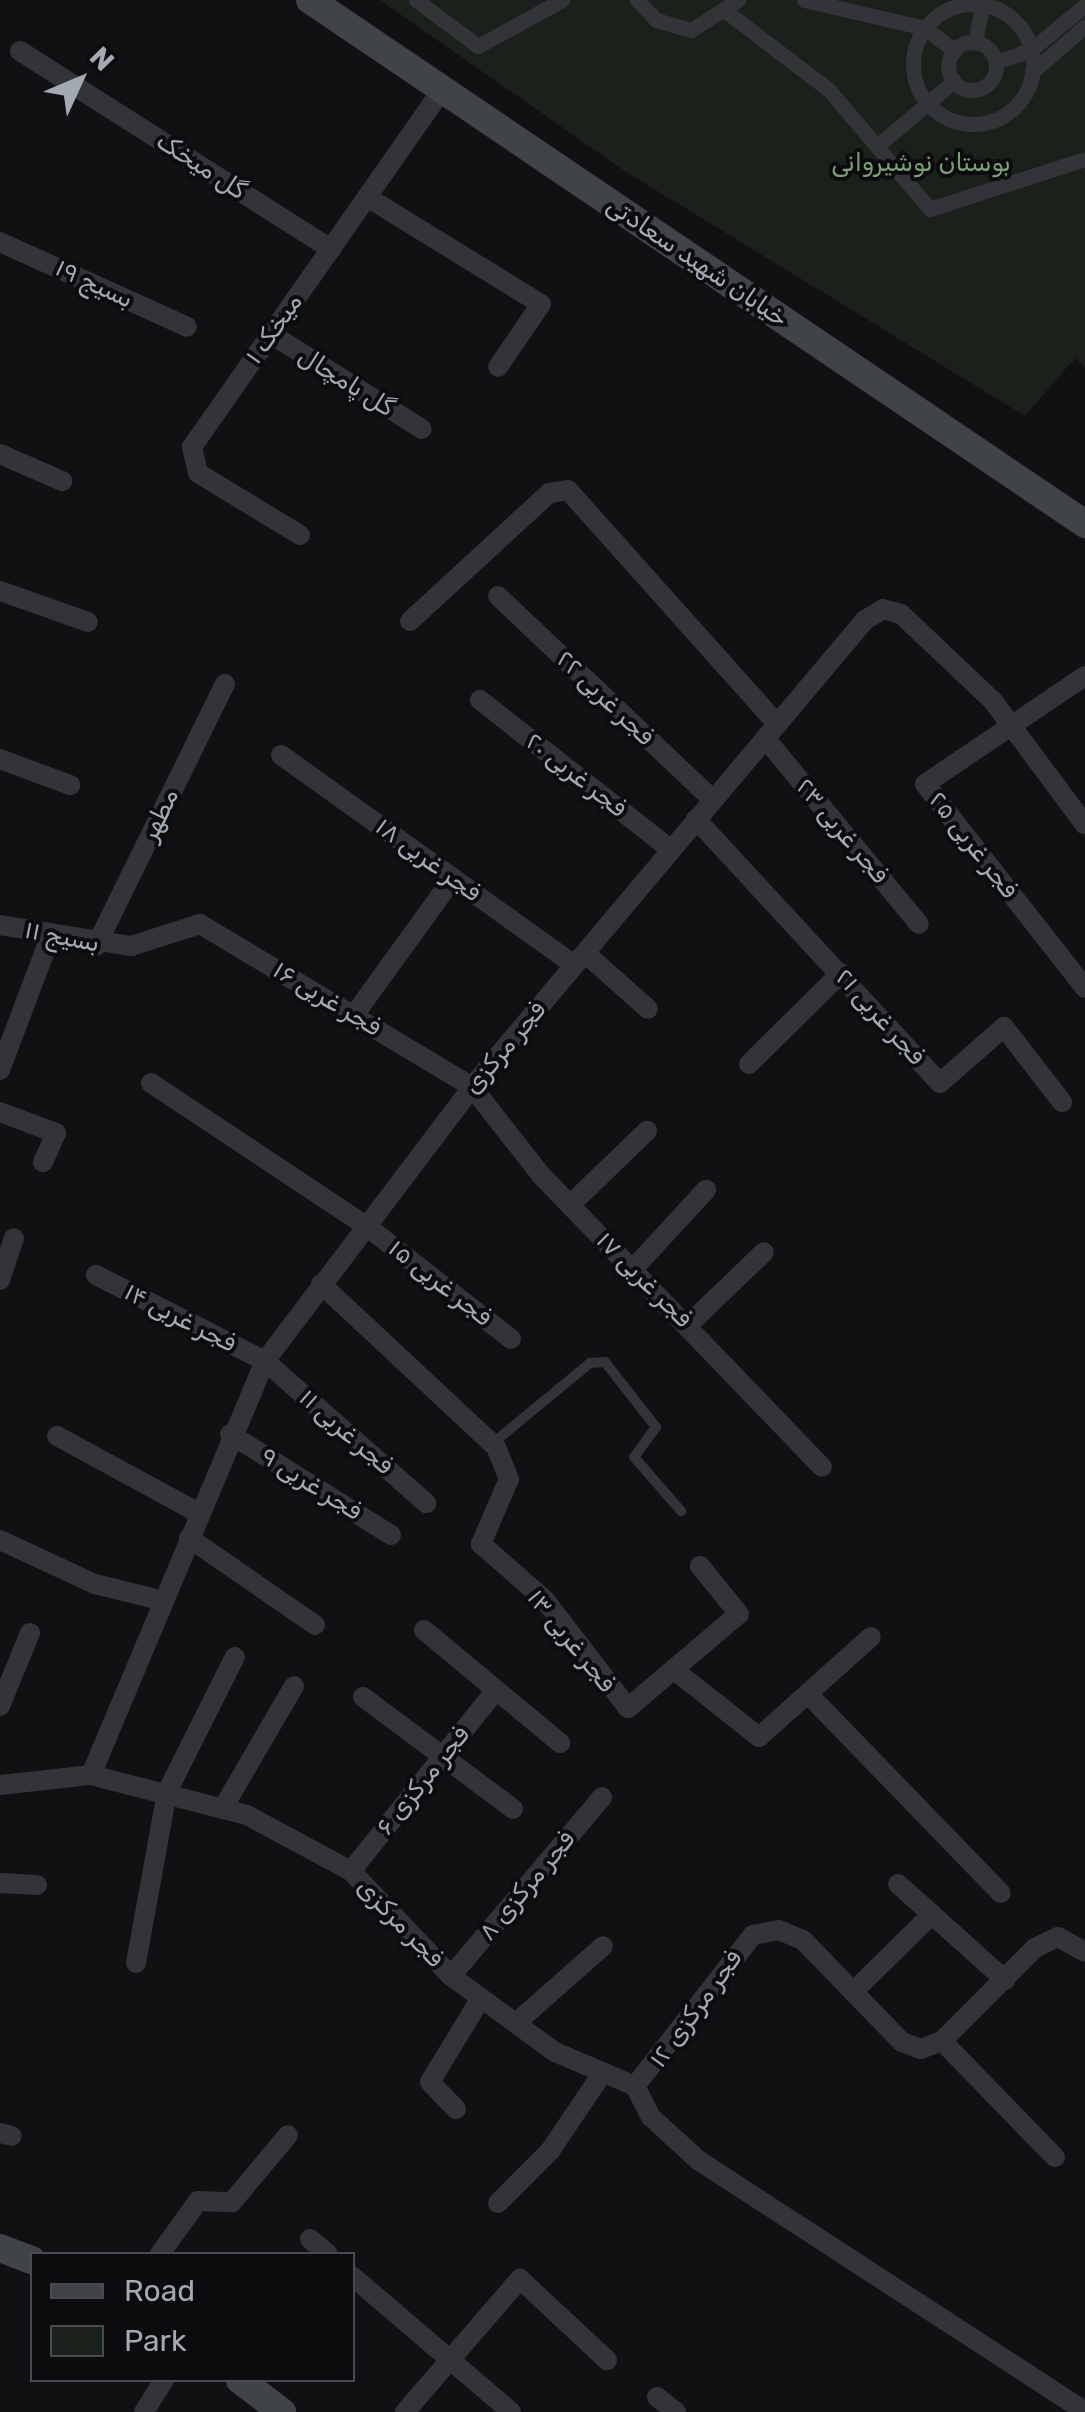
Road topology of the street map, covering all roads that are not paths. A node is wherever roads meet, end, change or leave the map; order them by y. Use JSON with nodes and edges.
{"nodes":[{"id":1,"x":310,"y":0,"type":"edge"},
{"id":2,"x":416,"y":0,"type":"edge"},
{"id":3,"x":562,"y":0,"type":"edge"},
{"id":4,"x":638,"y":0,"type":"edge"},
{"id":5,"x":804,"y":0,"type":"edge"},
{"id":6,"x":982,"y":2,"type":"edge"},
{"id":7,"x":734,"y":4,"type":"edge"},
{"id":8,"x":1085,"y":4,"type":"edge"},
{"id":9,"x":1085,"y":26,"type":"edge"},
{"id":10,"x":925,"y":28,"type":"junction"},
{"id":11,"x":975,"y":42,"type":"junction"},
{"id":12,"x":20,"y":50,"type":"dead end"},
{"id":13,"x":1031,"y":50,"type":"junction"},
{"id":14,"x":954,"y":51,"type":"junction"},
{"id":15,"x":996,"y":62,"type":"junction"},
{"id":16,"x":1032,"y":72,"type":"junction"},
{"id":17,"x":954,"y":82,"type":"junction"},
{"id":18,"x":442,"y":90,"type":"junction"},
{"id":19,"x":928,"y":103,"type":"junction"},
{"id":20,"x":877,"y":146,"type":"junction"},
{"id":21,"x":1085,"y":159,"type":"edge"},
{"id":22,"x":367,"y":197,"type":"junction"},
{"id":23,"x":0,"y":242,"type":"edge"},
{"id":24,"x":331,"y":249,"type":"junction"},
{"id":25,"x":187,"y":327,"type":"dead end"},
{"id":26,"x":271,"y":334,"type":"junction"},
{"id":27,"x":498,"y":367,"type":"dead end"},
{"id":28,"x":422,"y":429,"type":"dead end"},
{"id":29,"x":0,"y":454,"type":"edge"},
{"id":30,"x":62,"y":481,"type":"dead end"},
{"id":31,"x":1085,"y":524,"type":"edge"},
{"id":32,"x":300,"y":535,"type":"dead end"},
{"id":33,"x":0,"y":591,"type":"edge"},
{"id":34,"x":498,"y":596,"type":"dead end"},
{"id":35,"x":410,"y":621,"type":"dead end"},
{"id":36,"x":88,"y":622,"type":"dead end"},
{"id":37,"x":1085,"y":676,"type":"edge"},
{"id":38,"x":225,"y":684,"type":"dead end"},
{"id":39,"x":480,"y":700,"type":"dead end"},
{"id":40,"x":1009,"y":724,"type":"junction"},
{"id":41,"x":771,"y":731,"type":"junction"},
{"id":42,"x":281,"y":755,"type":"dead end"},
{"id":43,"x":0,"y":759,"type":"edge"},
{"id":44,"x":70,"y":785,"type":"dead end"},
{"id":45,"x":713,"y":800,"type":"junction"},
{"id":46,"x":696,"y":820,"type":"junction"},
{"id":47,"x":1085,"y":824,"type":"edge"},
{"id":48,"x":671,"y":850,"type":"junction"},
{"id":49,"x":453,"y":878,"type":"junction"},
{"id":50,"x":919,"y":924,"type":"dead end"},
{"id":51,"x":0,"y":925,"type":"edge"},
{"id":52,"x":179,"y":926,"type":"joint"},
{"id":53,"x":51,"y":934,"type":"junction"},
{"id":54,"x":96,"y":946,"type":"junction"},
{"id":55,"x":579,"y":959,"type":"junction"},
{"id":56,"x":840,"y":973,"type":"junction"},
{"id":57,"x":1085,"y":988,"type":"edge"},
{"id":58,"x":648,"y":1009,"type":"dead end"},
{"id":59,"x":354,"y":1014,"type":"junction"},
{"id":60,"x":749,"y":1064,"type":"dead end"},
{"id":61,"x":0,"y":1070,"type":"edge"},
{"id":62,"x":151,"y":1083,"type":"dead end"},
{"id":63,"x":472,"y":1087,"type":"junction"},
{"id":64,"x":1062,"y":1102,"type":"dead end"},
{"id":65,"x":0,"y":1112,"type":"edge"},
{"id":66,"x":646,"y":1132,"type":"dead end"},
{"id":67,"x":43,"y":1162,"type":"dead end"},
{"id":68,"x":706,"y":1190,"type":"dead end"},
{"id":69,"x":570,"y":1205,"type":"junction"},
{"id":70,"x":368,"y":1228,"type":"junction"},
{"id":71,"x":14,"y":1238,"type":"dead end"},
{"id":72,"x":764,"y":1252,"type":"dead end"},
{"id":73,"x":633,"y":1269,"type":"junction"},
{"id":74,"x":96,"y":1275,"type":"dead end"},
{"id":75,"x":0,"y":1280,"type":"edge"},
{"id":76,"x":321,"y":1284,"type":"junction"},
{"id":77,"x":688,"y":1325,"type":"junction"},
{"id":78,"x":510,"y":1339,"type":"dead end"},
{"id":79,"x":265,"y":1361,"type":"junction"},
{"id":80,"x":230,"y":1434,"type":"junction"},
{"id":81,"x":56,"y":1436,"type":"dead end"},
{"id":82,"x":492,"y":1443,"type":"junction"},
{"id":83,"x":822,"y":1468,"type":"dead end"},
{"id":84,"x":426,"y":1503,"type":"dead end"},
{"id":85,"x":681,"y":1511,"type":"dead end"},
{"id":86,"x":197,"y":1512,"type":"junction"},
{"id":87,"x":391,"y":1535,"type":"dead end"},
{"id":88,"x":189,"y":1538,"type":"junction"},
{"id":89,"x":0,"y":1540,"type":"edge"},
{"id":90,"x":700,"y":1566,"type":"dead end"},
{"id":91,"x":160,"y":1600,"type":"junction"},
{"id":92,"x":315,"y":1624,"type":"dead end"},
{"id":93,"x":424,"y":1630,"type":"dead end"},
{"id":94,"x":30,"y":1634,"type":"dead end"},
{"id":95,"x":871,"y":1636,"type":"dead end"},
{"id":96,"x":235,"y":1657,"type":"dead end"},
{"id":97,"x":8,"y":1663,"type":"edge"},
{"id":98,"x":678,"y":1673,"type":"junction"},
{"id":99,"x":294,"y":1686,"type":"dead end"},
{"id":100,"x":496,"y":1690,"type":"junction"},
{"id":101,"x":808,"y":1694,"type":"junction"},
{"id":102,"x":363,"y":1697,"type":"dead end"},
{"id":103,"x":0,"y":1706,"type":"edge"},
{"id":104,"x":560,"y":1743,"type":"dead end"},
{"id":105,"x":443,"y":1756,"type":"junction"},
{"id":106,"x":91,"y":1775,"type":"junction"},
{"id":107,"x":0,"y":1785,"type":"edge"},
{"id":108,"x":168,"y":1792,"type":"junction"},
{"id":109,"x":602,"y":1797,"type":"dead end"},
{"id":110,"x":223,"y":1808,"type":"junction"},
{"id":111,"x":513,"y":1809,"type":"dead end"},
{"id":112,"x":351,"y":1872,"type":"junction"},
{"id":113,"x":0,"y":1883,"type":"edge"},
{"id":114,"x":898,"y":1884,"type":"dead end"},
{"id":115,"x":38,"y":1886,"type":"dead end"},
{"id":116,"x":1000,"y":1893,"type":"dead end"},
{"id":117,"x":932,"y":1914,"type":"junction"},
{"id":118,"x":603,"y":1946,"type":"dead end"},
{"id":119,"x":1085,"y":1952,"type":"edge"},
{"id":120,"x":136,"y":1963,"type":"dead end"},
{"id":121,"x":451,"y":1976,"type":"junction"},
{"id":122,"x":1005,"y":1980,"type":"junction"},
{"id":123,"x":853,"y":1992,"type":"junction"},
{"id":124,"x":481,"y":1998,"type":"junction"},
{"id":125,"x":516,"y":2023,"type":"junction"},
{"id":126,"x":942,"y":2041,"type":"junction"},
{"id":127,"x":600,"y":2077,"type":"junction"},
{"id":128,"x":635,"y":2086,"type":"junction"},
{"id":129,"x":456,"y":2109,"type":"dead end"},
{"id":130,"x":288,"y":2135,"type":"dead end"},
{"id":131,"x":1055,"y":2157,"type":"dead end"},
{"id":132,"x":498,"y":2203,"type":"dead end"},
{"id":133,"x":310,"y":2238,"type":"dead end"},
{"id":134,"x":0,"y":2248,"type":"edge"},
{"id":135,"x":161,"y":2252,"type":"edge"},
{"id":136,"x":326,"y":2252,"type":"edge"},
{"id":137,"x":30,"y":2259,"type":"edge"},
{"id":138,"x":355,"y":2279,"type":"edge"},
{"id":139,"x":607,"y":2360,"type":"dead end"},
{"id":140,"x":450,"y":2361,"type":"junction"},
{"id":141,"x":163,"y":2382,"type":"edge"},
{"id":142,"x":242,"y":2382,"type":"edge"},
{"id":143,"x":658,"y":2397,"type":"dead end"},
{"id":144,"x":276,"y":2410,"type":"edge"},
{"id":145,"x":1085,"y":2411,"type":"edge"},
{"id":146,"x":144,"y":2412,"type":"edge"},
{"id":147,"x":405,"y":2412,"type":"edge"},
{"id":148,"x":511,"y":2412,"type":"edge"},
{"id":149,"x":676,"y":2412,"type":"edge"}],
"edges":[{"from":1,"to":18,"type":"main road","name":"خیابان شهید سعادتی"},
{"from":2,"to":3,"type":"street"},
{"from":4,"to":7,"type":"street"},
{"from":5,"to":10,"type":"street"},
{"from":6,"to":10,"type":"street"},
{"from":6,"to":11,"type":"street"},
{"from":6,"to":13,"type":"street"},
{"from":7,"to":20,"type":"street"},
{"from":8,"to":13,"type":"street"},
{"from":9,"to":16,"type":"street"},
{"from":10,"to":14,"type":"street"},
{"from":10,"to":19,"type":"street"},
{"from":11,"to":14,"type":"street"},
{"from":11,"to":15,"type":"street"},
{"from":12,"to":24,"type":"street","name":"گل میخک"},
{"from":13,"to":15,"type":"street"},
{"from":13,"to":16,"type":"street"},
{"from":14,"to":17,"type":"street"},
{"from":15,"to":17,"type":"street"},
{"from":16,"to":19,"type":"street"},
{"from":17,"to":19,"type":"street"},
{"from":18,"to":22,"type":"street","name":"میخک ۱"},
{"from":18,"to":31,"type":"main road","name":"خیابان شهید سعادتی"},
{"from":19,"to":20,"type":"street"},
{"from":20,"to":21,"type":"street"},
{"from":22,"to":24,"type":"street","name":"میخک ۱"},
{"from":22,"to":27,"type":"street"},
{"from":23,"to":25,"type":"street","name":"بسیج ۱۹"},
{"from":24,"to":26,"type":"street","name":"میخک ۱"},
{"from":26,"to":28,"type":"street","name":"گل پامچال"},
{"from":26,"to":32,"type":"street","name":"میخک ۱"},
{"from":29,"to":30,"type":"street"},
{"from":33,"to":36,"type":"street"},
{"from":34,"to":45,"type":"street","name":"فجر غربی ۲۲"},
{"from":35,"to":41,"type":"street","name":"فجر غربی ۲۳"},
{"from":37,"to":40,"type":"street"},
{"from":38,"to":54,"type":"street","name":"مطهر"},
{"from":39,"to":48,"type":"street","name":"فجر غربی ۲۰"},
{"from":40,"to":41,"type":"street","name":"فجر مرکزی"},
{"from":40,"to":47,"type":"street"},
{"from":40,"to":57,"type":"street","name":"فجر غربی ۲۵"},
{"from":41,"to":45,"type":"street","name":"فجر مرکزی"},
{"from":41,"to":50,"type":"street","name":"فجر غربی ۲۳"},
{"from":42,"to":49,"type":"street","name":"فجر غربی ۱۸"},
{"from":43,"to":44,"type":"street"},
{"from":45,"to":46,"type":"street","name":"فجر مرکزی"},
{"from":46,"to":48,"type":"street","name":"فجر مرکزی"},
{"from":46,"to":56,"type":"street","name":"فجر غربی ۲۱"},
{"from":48,"to":55,"type":"street","name":"فجر مرکزی"},
{"from":49,"to":55,"type":"street","name":"فجر غربی ۱۸"},
{"from":49,"to":59,"type":"street"},
{"from":51,"to":53,"type":"street","name":"بسیج ۱۱"},
{"from":52,"to":54,"type":"street","name":"بسیج ۱۱"},
{"from":52,"to":59,"type":"street","name":"فجر غربی ۱۶"},
{"from":53,"to":54,"type":"street","name":"بسیج ۱۱"},
{"from":53,"to":61,"type":"street"},
{"from":55,"to":58,"type":"street","name":"فجر غربی ۱۸"},
{"from":55,"to":63,"type":"street","name":"فجر مرکزی"},
{"from":56,"to":60,"type":"street"},
{"from":56,"to":64,"type":"street","name":"فجر غربی ۲۱"},
{"from":59,"to":63,"type":"street","name":"فجر غربی ۱۶"},
{"from":62,"to":70,"type":"street","name":"فجر غربی ۱۵"},
{"from":63,"to":69,"type":"street","name":"فجر غربی ۱۷"},
{"from":63,"to":70,"type":"street","name":"فجر مرکزی"},
{"from":65,"to":67,"type":"street"},
{"from":66,"to":69,"type":"street"},
{"from":68,"to":73,"type":"street"},
{"from":69,"to":73,"type":"street","name":"فجر غربی ۱۷"},
{"from":70,"to":76,"type":"street","name":"فجر مرکزی"},
{"from":70,"to":78,"type":"street","name":"فجر غربی ۱۵"},
{"from":71,"to":75,"type":"street"},
{"from":72,"to":77,"type":"street"},
{"from":73,"to":77,"type":"street","name":"فجر غربی ۱۷"},
{"from":74,"to":79,"type":"street","name":"فجر غربی ۱۴"},
{"from":76,"to":79,"type":"street","name":"فجر مرکزی"},
{"from":76,"to":82,"type":"street"},
{"from":77,"to":83,"type":"street","name":"فجر غربی ۱۷"},
{"from":79,"to":80,"type":"street","name":"فجر مرکزی"},
{"from":79,"to":84,"type":"street","name":"فجر غربی ۱۱"},
{"from":80,"to":86,"type":"street","name":"فجر مرکزی"},
{"from":80,"to":87,"type":"street","name":"فجر غربی ۹"},
{"from":81,"to":86,"type":"street"},
{"from":82,"to":85,"type":"lane"},
{"from":82,"to":98,"type":"street","name":"فجر غربی ۱۳"},
{"from":86,"to":88,"type":"street","name":"فجر مرکزی"},
{"from":88,"to":91,"type":"street","name":"فجر مرکزی"},
{"from":88,"to":92,"type":"street"},
{"from":89,"to":91,"type":"street"},
{"from":90,"to":98,"type":"street","name":"فجر غربی ۱۳"},
{"from":91,"to":106,"type":"street","name":"فجر مرکزی"},
{"from":93,"to":100,"type":"street"},
{"from":94,"to":97,"type":"street"},
{"from":95,"to":101,"type":"street"},
{"from":96,"to":108,"type":"street"},
{"from":97,"to":103,"type":"street"},
{"from":98,"to":101,"type":"street"},
{"from":99,"to":110,"type":"street"},
{"from":100,"to":104,"type":"street"},
{"from":100,"to":105,"type":"street","name":"فجر مرکزی ۶"},
{"from":101,"to":116,"type":"street"},
{"from":102,"to":105,"type":"street"},
{"from":105,"to":111,"type":"street"},
{"from":105,"to":112,"type":"street","name":"فجر مرکزی ۶"},
{"from":106,"to":107,"type":"street","name":"فجر مرکزی"},
{"from":106,"to":108,"type":"street","name":"فجر مرکزی"},
{"from":108,"to":110,"type":"street","name":"فجر مرکزی"},
{"from":108,"to":120,"type":"street"},
{"from":109,"to":121,"type":"street","name":"فجر مرکزی ۸"},
{"from":110,"to":112,"type":"street","name":"فجر مرکزی"},
{"from":112,"to":121,"type":"street","name":"فجر مرکزی"},
{"from":113,"to":115,"type":"street"},
{"from":114,"to":117,"type":"street"},
{"from":117,"to":122,"type":"street"},
{"from":117,"to":123,"type":"street"},
{"from":118,"to":125,"type":"street"},
{"from":119,"to":122,"type":"street"},
{"from":121,"to":124,"type":"street","name":"فجر مرکزی"},
{"from":122,"to":126,"type":"street"},
{"from":123,"to":126,"type":"street","name":"فجر مرکزی ۱۲"},
{"from":123,"to":128,"type":"street","name":"فجر مرکزی ۱۲"},
{"from":124,"to":125,"type":"street","name":"فجر مرکزی"},
{"from":124,"to":129,"type":"street"},
{"from":125,"to":127,"type":"street","name":"فجر مرکزی"},
{"from":126,"to":131,"type":"street"},
{"from":127,"to":128,"type":"street","name":"فجر مرکزی"},
{"from":127,"to":132,"type":"street"},
{"from":128,"to":145,"type":"street"},
{"from":130,"to":135,"type":"street"},
{"from":133,"to":136,"type":"street"},
{"from":134,"to":137,"type":"main road"},
{"from":138,"to":140,"type":"street"},
{"from":139,"to":140,"type":"street"},
{"from":140,"to":147,"type":"street"},
{"from":140,"to":148,"type":"street"},
{"from":141,"to":146,"type":"street"},
{"from":142,"to":144,"type":"main road"},
{"from":143,"to":149,"type":"street"}]}
